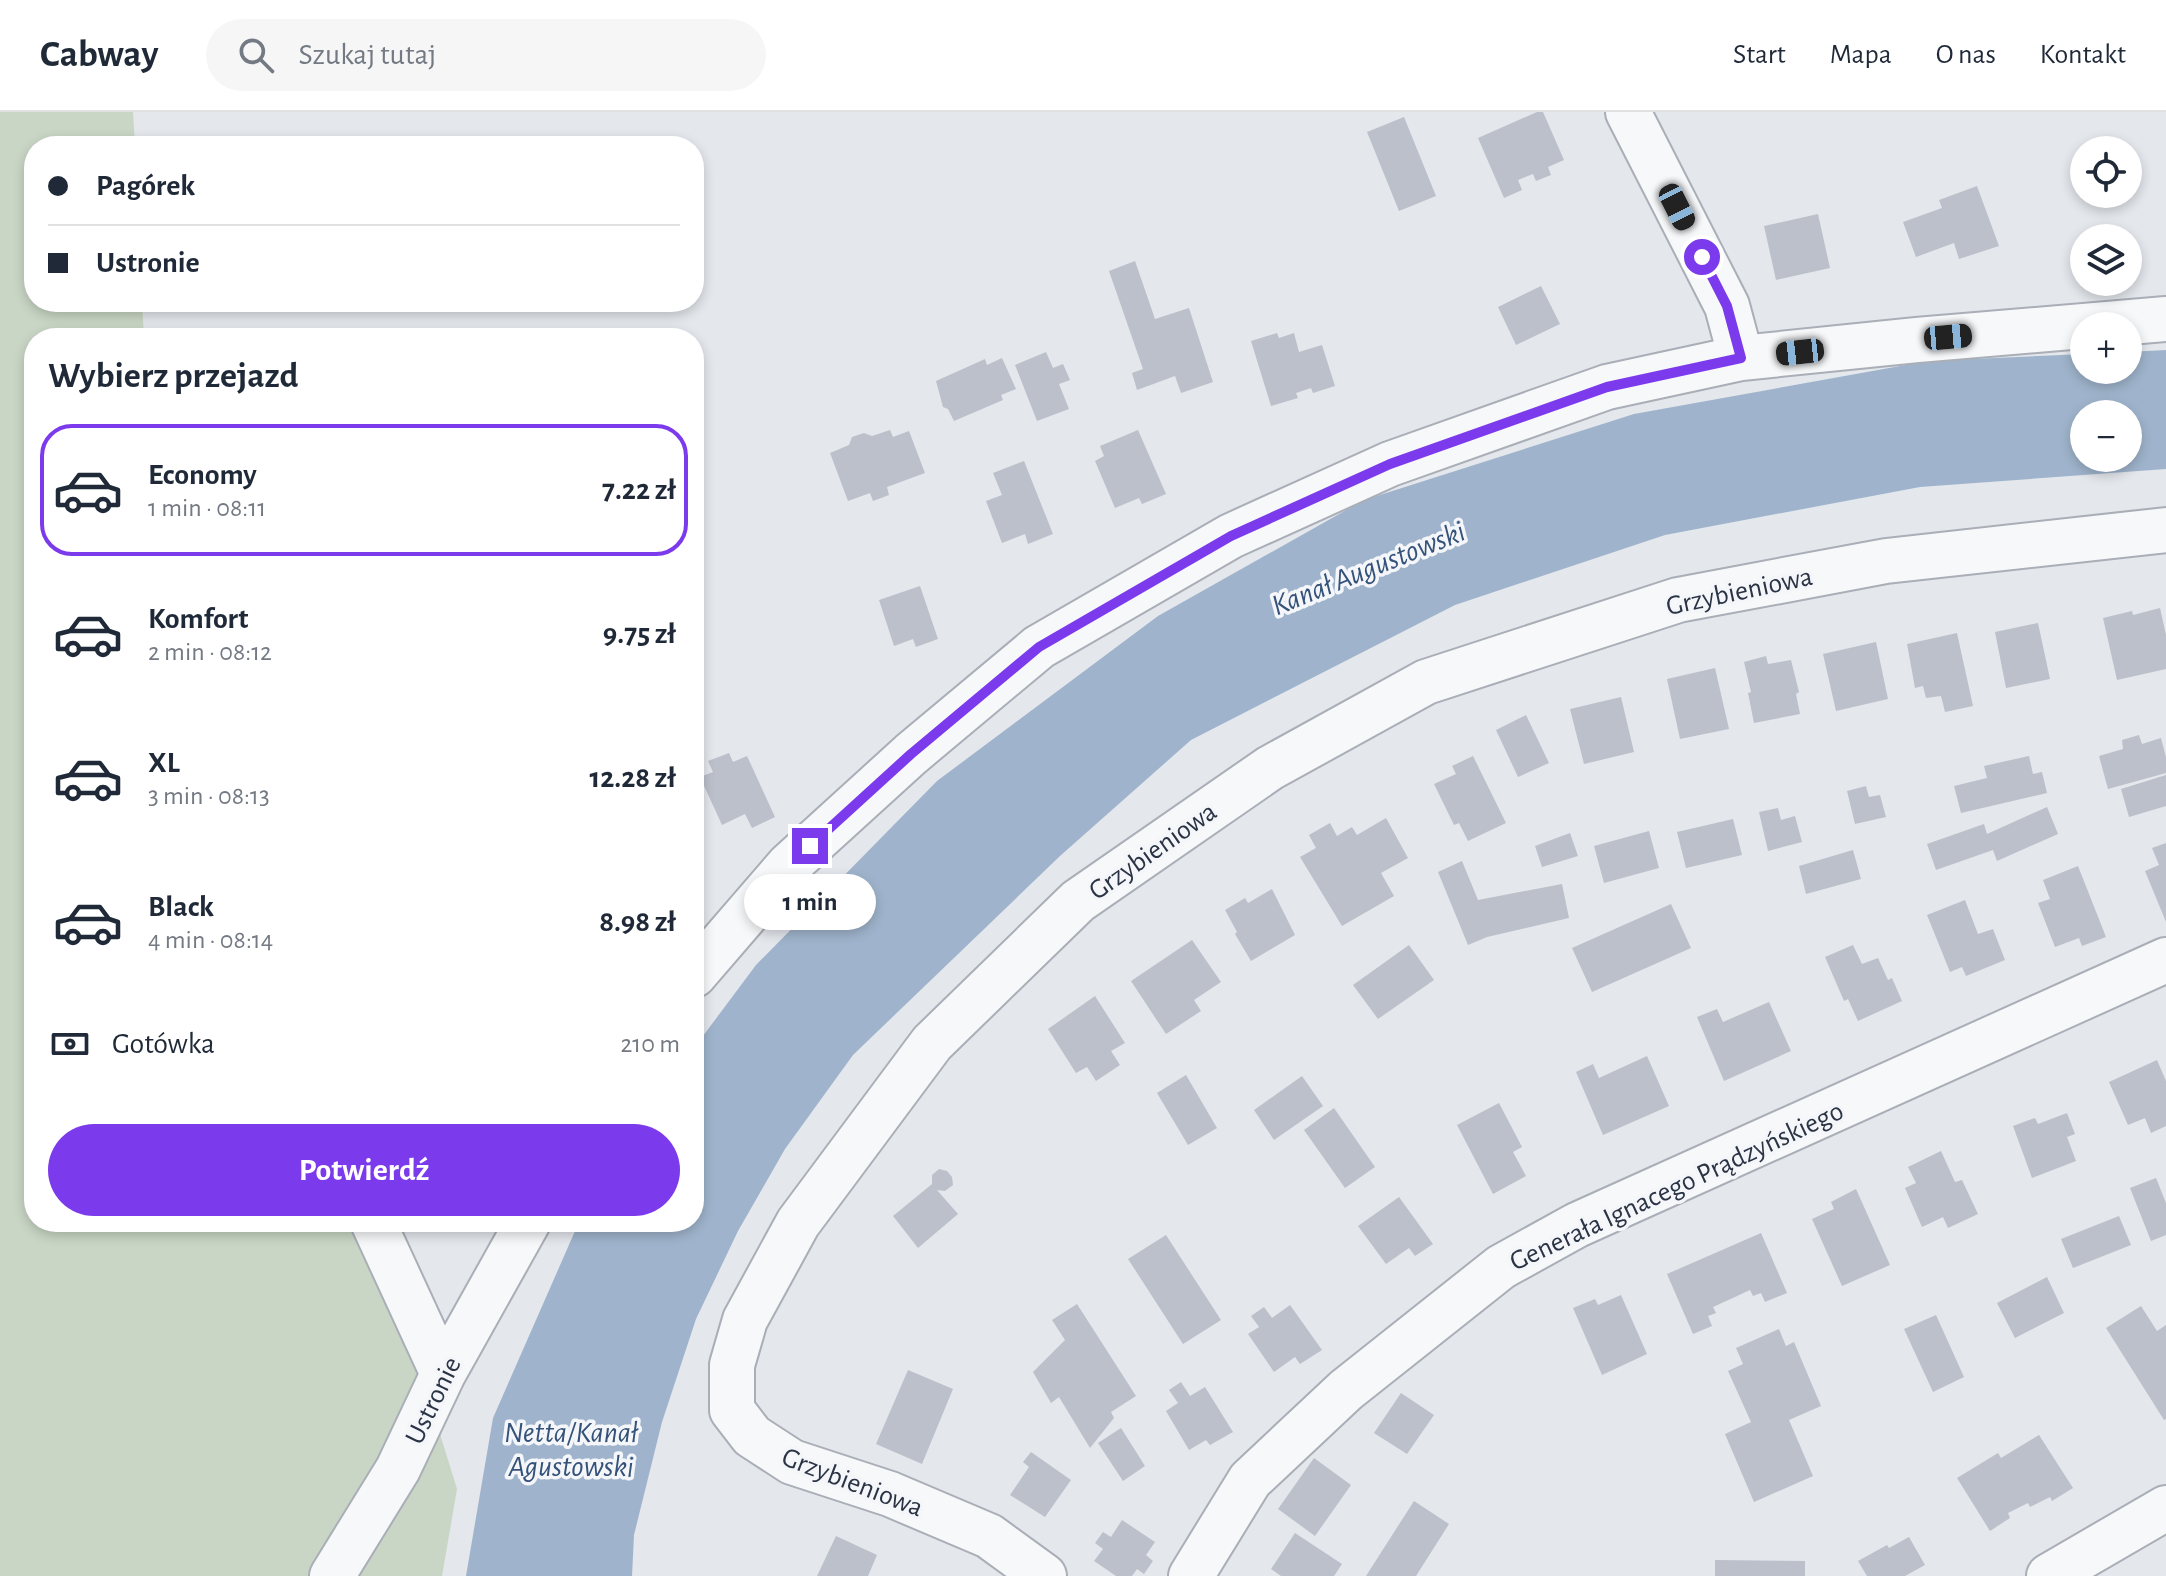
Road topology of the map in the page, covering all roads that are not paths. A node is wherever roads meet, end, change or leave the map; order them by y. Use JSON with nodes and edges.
{"nodes":[{"id":1,"x":1628,"y":112,"type":"edge"},
{"id":2,"x":2166,"y":319,"type":"edge"},
{"id":3,"x":1741,"y":358,"type":"junction"},
{"id":4,"x":2166,"y":530,"type":"edge"},
{"id":5,"x":2166,"y":960,"type":"edge"},
{"id":6,"x":704,"y":963,"type":"edge"},
{"id":7,"x":378,"y":1232,"type":"edge"},
{"id":8,"x":522,"y":1232,"type":"edge"},
{"id":9,"x":443,"y":1374,"type":"junction"},
{"id":10,"x":2166,"y":1508,"type":"edge"},
{"id":11,"x":332,"y":1576,"type":"edge"},
{"id":12,"x":1044,"y":1576,"type":"edge"},
{"id":13,"x":1191,"y":1576,"type":"edge"},
{"id":14,"x":2049,"y":1576,"type":"edge"}],
"edges":[{"from":1,"to":3,"type":"street"},
{"from":2,"to":3,"type":"street"},
{"from":3,"to":6,"type":"street"},
{"from":4,"to":12,"type":"street","name":"Grzybieniowa"},
{"from":5,"to":13,"type":"street","name":"Generała Ignacego Prądzyńskiego"},
{"from":7,"to":9,"type":"street"},
{"from":8,"to":9,"type":"street","name":"Ustronie"},
{"from":9,"to":11,"type":"street","name":"Ustronie"},
{"from":10,"to":14,"type":"street"}]}
